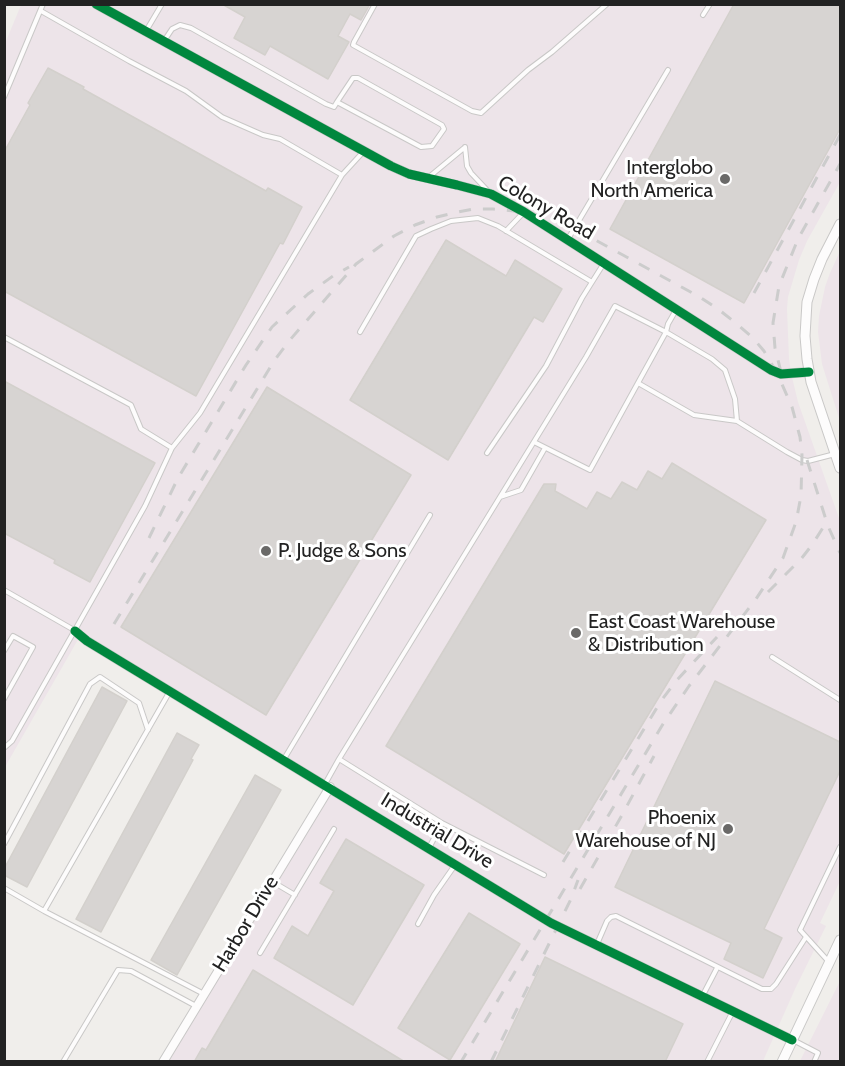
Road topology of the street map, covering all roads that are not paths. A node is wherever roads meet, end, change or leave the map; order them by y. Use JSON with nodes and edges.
{"nodes":[{"id":1,"x":43,"y":4,"type":"edge"},
{"id":2,"x":96,"y":4,"type":"edge"},
{"id":3,"x":375,"y":4,"type":"edge"},
{"id":4,"x":607,"y":4,"type":"edge"},
{"id":5,"x":710,"y":4,"type":"edge"},
{"id":6,"x":160,"y":5,"type":"edge"},
{"id":7,"x":40,"y":11,"type":"junction"},
{"id":8,"x":703,"y":15,"type":"dead end"},
{"id":9,"x":146,"y":32,"type":"junction"},
{"id":10,"x":163,"y":41,"type":"junction"},
{"id":11,"x":668,"y":70,"type":"dead end"},
{"id":12,"x":4,"y":97,"type":"edge"},
{"id":13,"x":337,"y":102,"type":"junction"},
{"id":14,"x":363,"y":151,"type":"junction"},
{"id":15,"x":342,"y":175,"type":"junction"},
{"id":16,"x":427,"y":178,"type":"junction"},
{"id":17,"x":491,"y":194,"type":"junction"},
{"id":18,"x":524,"y":212,"type":"junction"},
{"id":19,"x":840,"y":224,"type":"edge"},
{"id":20,"x":506,"y":231,"type":"junction"},
{"id":21,"x":567,"y":239,"type":"junction"},
{"id":22,"x":604,"y":263,"type":"junction"},
{"id":23,"x":592,"y":282,"type":"junction"},
{"id":24,"x":676,"y":309,"type":"junction"},
{"id":25,"x":360,"y":332,"type":"dead end"},
{"id":26,"x":666,"y":332,"type":"junction"},
{"id":27,"x":4,"y":337,"type":"edge"},
{"id":28,"x":809,"y":372,"type":"junction"},
{"id":29,"x":638,"y":383,"type":"junction"},
{"id":30,"x":737,"y":421,"type":"junction"},
{"id":31,"x":534,"y":442,"type":"junction"},
{"id":32,"x":172,"y":448,"type":"junction"},
{"id":33,"x":545,"y":448,"type":"junction"},
{"id":34,"x":487,"y":453,"type":"dead end"},
{"id":35,"x":836,"y":454,"type":"junction"},
{"id":36,"x":840,"y":468,"type":"edge"},
{"id":37,"x":500,"y":497,"type":"junction"},
{"id":38,"x":430,"y":515,"type":"dead end"},
{"id":39,"x":4,"y":590,"type":"edge"},
{"id":40,"x":75,"y":631,"type":"junction"},
{"id":41,"x":4,"y":651,"type":"edge"},
{"id":42,"x":772,"y":657,"type":"dead end"},
{"id":43,"x":170,"y":690,"type":"junction"},
{"id":44,"x":4,"y":699,"type":"edge"},
{"id":45,"x":840,"y":700,"type":"edge"},
{"id":46,"x":148,"y":730,"type":"junction"},
{"id":47,"x":4,"y":748,"type":"edge"},
{"id":48,"x":284,"y":759,"type":"junction"},
{"id":49,"x":339,"y":759,"type":"junction"},
{"id":50,"x":327,"y":785,"type":"junction"},
{"id":51,"x":442,"y":823,"type":"junction"},
{"id":52,"x":334,"y":829,"type":"dead end"},
{"id":53,"x":4,"y":843,"type":"edge"},
{"id":54,"x":840,"y":847,"type":"edge"},
{"id":55,"x":429,"y":848,"type":"junction"},
{"id":56,"x":456,"y":864,"type":"junction"},
{"id":57,"x":544,"y":875,"type":"dead end"},
{"id":58,"x":272,"y":881,"type":"junction"},
{"id":59,"x":4,"y":888,"type":"edge"},
{"id":60,"x":295,"y":895,"type":"junction"},
{"id":61,"x":44,"y":911,"type":"junction"},
{"id":62,"x":418,"y":924,"type":"dead end"},
{"id":63,"x":806,"y":937,"type":"junction"},
{"id":64,"x":840,"y":940,"type":"edge"},
{"id":65,"x":597,"y":945,"type":"junction"},
{"id":66,"x":260,"y":953,"type":"dead end"},
{"id":67,"x":830,"y":962,"type":"junction"},
{"id":68,"x":717,"y":968,"type":"junction"},
{"id":69,"x":204,"y":994,"type":"junction"},
{"id":70,"x":703,"y":996,"type":"junction"},
{"id":71,"x":196,"y":1006,"type":"junction"},
{"id":72,"x":733,"y":1011,"type":"junction"},
{"id":73,"x":792,"y":1040,"type":"junction"},
{"id":74,"x":63,"y":1062,"type":"edge"},
{"id":75,"x":163,"y":1062,"type":"edge"},
{"id":76,"x":707,"y":1062,"type":"edge"},
{"id":77,"x":782,"y":1062,"type":"edge"},
{"id":78,"x":814,"y":1062,"type":"edge"}],
"edges":[{"from":1,"to":7,"type":"lane"},
{"from":2,"to":9,"type":"street","name":"Colony Road"},
{"from":3,"to":4,"type":"lane"},
{"from":5,"to":8,"type":"lane"},
{"from":6,"to":9,"type":"lane"},
{"from":7,"to":12,"type":"lane"},
{"from":7,"to":15,"type":"lane"},
{"from":9,"to":10,"type":"street","name":"Colony Road"},
{"from":10,"to":13,"type":"lane"},
{"from":10,"to":14,"type":"street","name":"Colony Road"},
{"from":11,"to":21,"type":"lane"},
{"from":13,"to":13,"type":"lane"},
{"from":14,"to":15,"type":"lane"},
{"from":14,"to":16,"type":"street","name":"Colony Road"},
{"from":15,"to":32,"type":"lane"},
{"from":16,"to":17,"type":"street","name":"Colony Road"},
{"from":16,"to":17,"type":"lane"},
{"from":17,"to":18,"type":"street","name":"Colony Road"},
{"from":18,"to":20,"type":"lane"},
{"from":18,"to":21,"type":"street","name":"Colony Road"},
{"from":19,"to":28,"type":"street"},
{"from":20,"to":23,"type":"lane"},
{"from":20,"to":25,"type":"lane"},
{"from":21,"to":22,"type":"street","name":"Colony Road"},
{"from":22,"to":23,"type":"lane"},
{"from":22,"to":24,"type":"street","name":"Colony Road"},
{"from":23,"to":34,"type":"lane"},
{"from":24,"to":26,"type":"lane"},
{"from":24,"to":28,"type":"street","name":"Colony Road"},
{"from":26,"to":29,"type":"lane"},
{"from":26,"to":30,"type":"lane"},
{"from":26,"to":31,"type":"lane"},
{"from":27,"to":32,"type":"lane"},
{"from":28,"to":35,"type":"street"},
{"from":29,"to":30,"type":"lane"},
{"from":29,"to":33,"type":"lane"},
{"from":30,"to":35,"type":"lane"},
{"from":31,"to":33,"type":"lane"},
{"from":31,"to":37,"type":"lane"},
{"from":32,"to":40,"type":"lane"},
{"from":33,"to":37,"type":"lane"},
{"from":35,"to":36,"type":"street"},
{"from":37,"to":49,"type":"lane"},
{"from":38,"to":48,"type":"lane"},
{"from":39,"to":40,"type":"lane"},
{"from":40,"to":43,"type":"street","name":"Industrial Drive"},
{"from":40,"to":47,"type":"lane"},
{"from":41,"to":44,"type":"lane"},
{"from":42,"to":45,"type":"lane"},
{"from":43,"to":46,"type":"lane"},
{"from":43,"to":48,"type":"street","name":"Industrial Drive"},
{"from":46,"to":53,"type":"lane"},
{"from":46,"to":61,"type":"lane"},
{"from":48,"to":50,"type":"street","name":"Industrial Drive"},
{"from":49,"to":50,"type":"lane"},
{"from":49,"to":51,"type":"lane"},
{"from":50,"to":55,"type":"street","name":"Industrial Drive"},
{"from":50,"to":58,"type":"street","name":"Harbor Drive"},
{"from":51,"to":55,"type":"lane"},
{"from":51,"to":57,"type":"lane"},
{"from":52,"to":60,"type":"lane"},
{"from":54,"to":63,"type":"lane"},
{"from":55,"to":56,"type":"street","name":"Industrial Drive"},
{"from":56,"to":62,"type":"lane"},
{"from":56,"to":65,"type":"street","name":"Industrial Drive"},
{"from":58,"to":60,"type":"lane"},
{"from":58,"to":69,"type":"street","name":"Harbor Drive"},
{"from":59,"to":61,"type":"lane"},
{"from":60,"to":66,"type":"lane"},
{"from":61,"to":69,"type":"lane"},
{"from":63,"to":67,"type":"lane"},
{"from":63,"to":68,"type":"lane"},
{"from":64,"to":67,"type":"street"},
{"from":65,"to":68,"type":"lane"},
{"from":65,"to":70,"type":"street","name":"Industrial Drive"},
{"from":67,"to":73,"type":"street"},
{"from":68,"to":70,"type":"lane"},
{"from":69,"to":71,"type":"street","name":"Harbor Drive"},
{"from":70,"to":72,"type":"street","name":"Industrial Drive"},
{"from":71,"to":74,"type":"lane"},
{"from":71,"to":75,"type":"street","name":"Harbor Drive"},
{"from":72,"to":73,"type":"street","name":"Industrial Drive"},
{"from":72,"to":76,"type":"lane"},
{"from":73,"to":77,"type":"street"},
{"from":73,"to":78,"type":"lane"}]}
